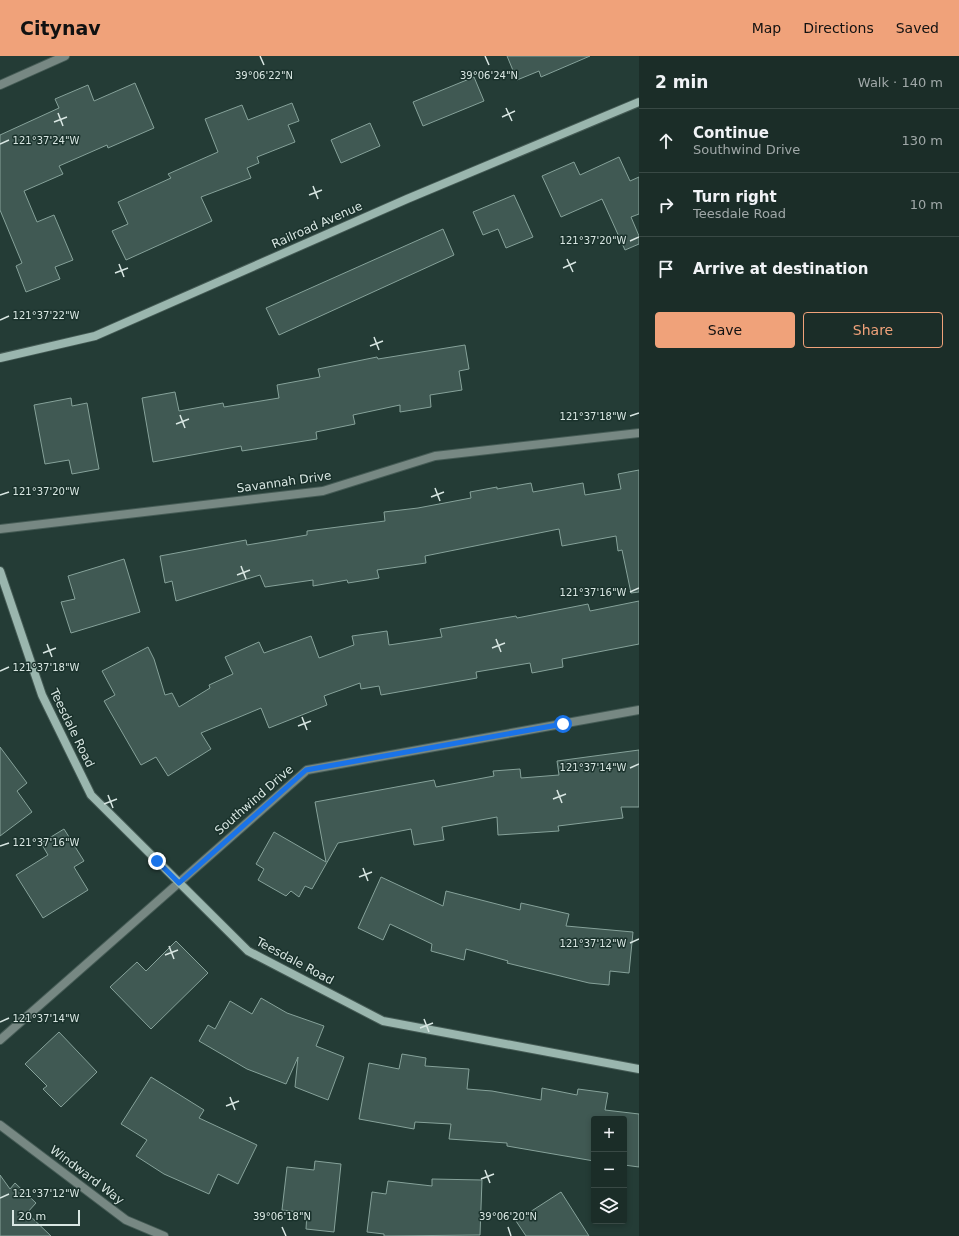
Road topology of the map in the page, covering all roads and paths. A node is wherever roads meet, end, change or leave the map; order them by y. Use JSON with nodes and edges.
{"nodes":[{"id":1,"x":66,"y":56,"type":"edge"},
{"id":2,"x":0,"y":85,"type":"edge"},
{"id":3,"x":639,"y":102,"type":"edge"},
{"id":4,"x":0,"y":358,"type":"edge"},
{"id":5,"x":639,"y":433,"type":"edge"},
{"id":6,"x":0,"y":529,"type":"edge"},
{"id":7,"x":0,"y":570,"type":"edge"},
{"id":8,"x":639,"y":710,"type":"edge"},
{"id":9,"x":179,"y":883,"type":"junction"},
{"id":10,"x":0,"y":1040,"type":"edge"},
{"id":11,"x":639,"y":1069,"type":"edge"},
{"id":12,"x":0,"y":1125,"type":"edge"},
{"id":13,"x":164,"y":1236,"type":"edge"}],
"edges":[{"from":1,"to":2,"type":"street"},
{"from":3,"to":4,"type":"street","name":"Railroad Avenue"},
{"from":5,"to":6,"type":"street","name":"Savannah Drive"},
{"from":7,"to":9,"type":"street","name":"Teesdale Road"},
{"from":8,"to":9,"type":"street","name":"Southwind Drive"},
{"from":9,"to":10,"type":"street","name":"Southwind Drive"},
{"from":9,"to":11,"type":"street","name":"Teesdale Road"},
{"from":12,"to":13,"type":"street","name":"Windward Way"}]}
